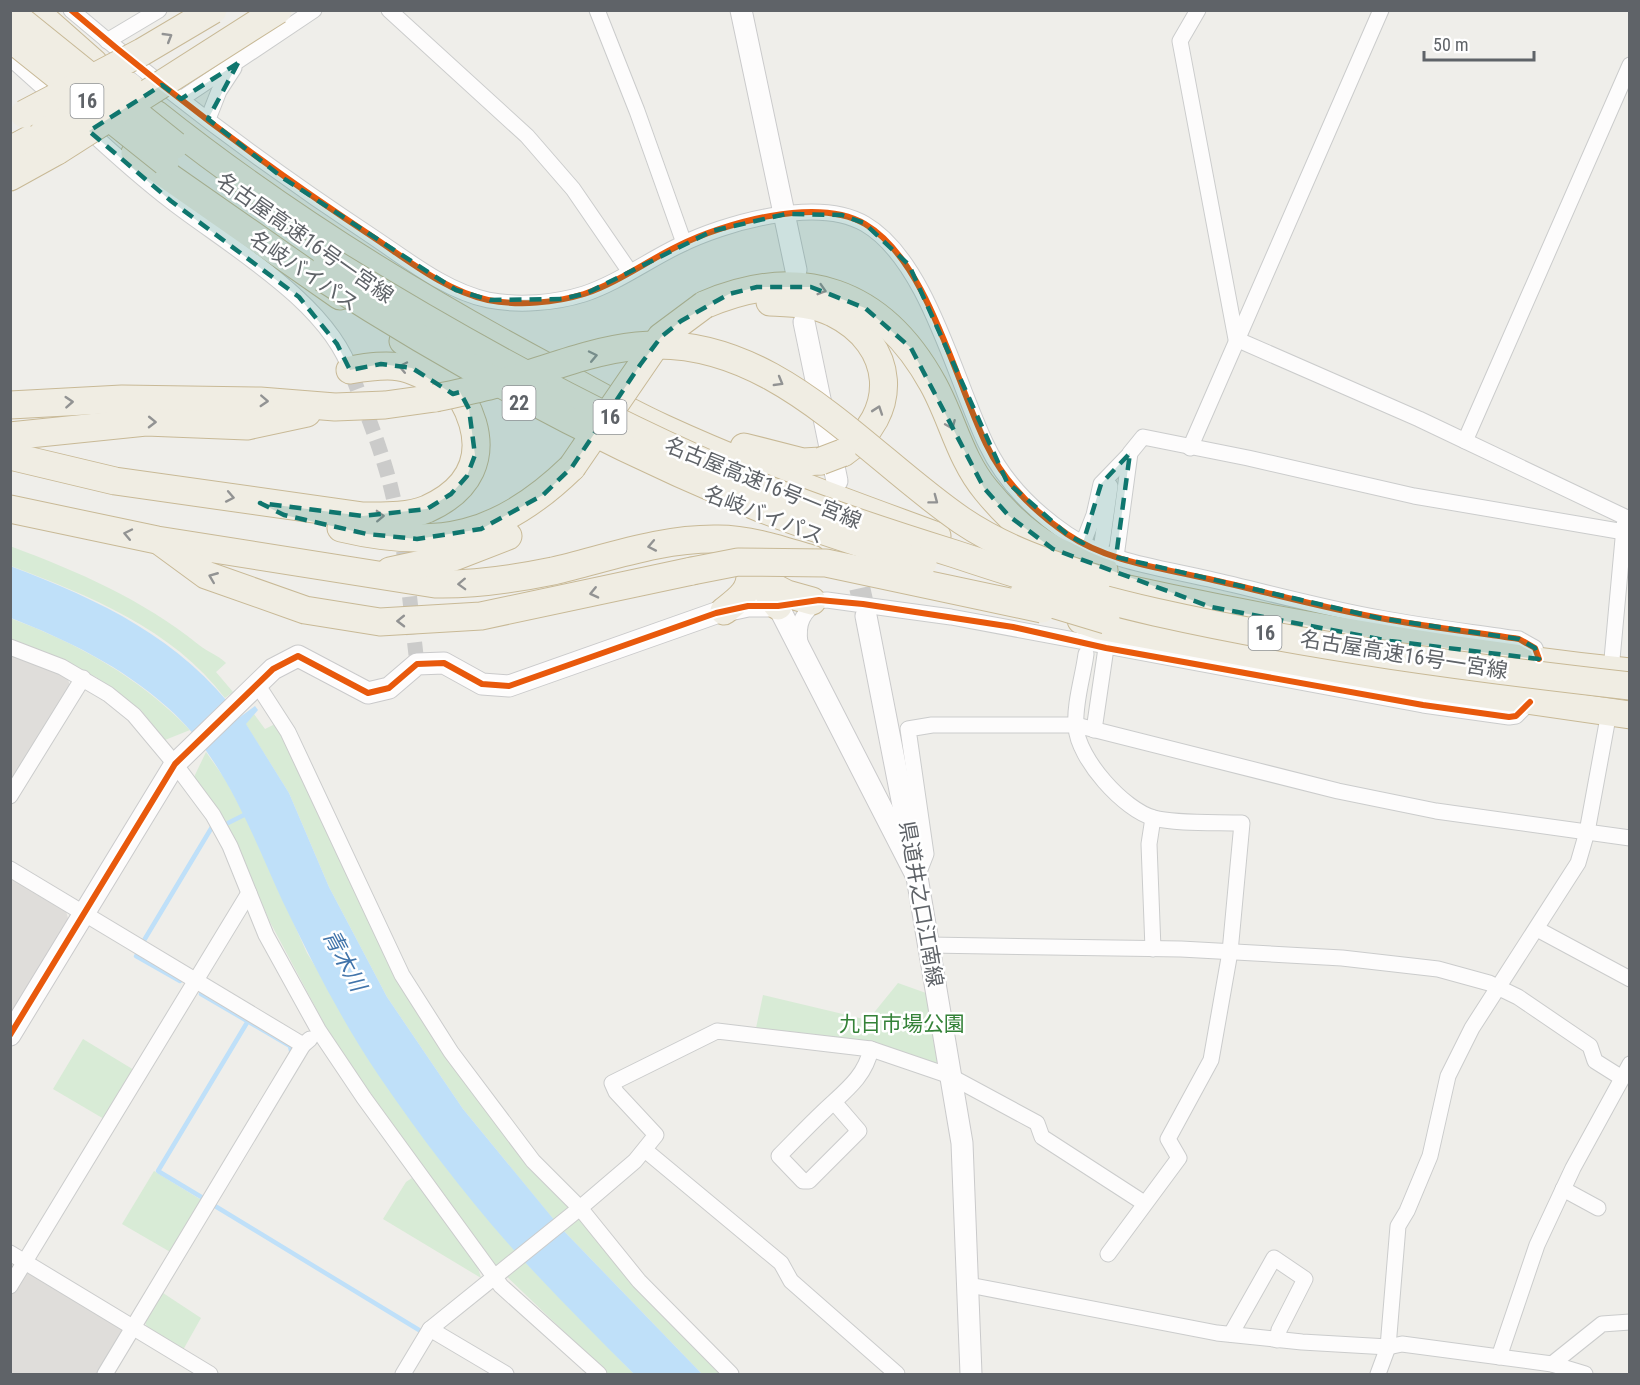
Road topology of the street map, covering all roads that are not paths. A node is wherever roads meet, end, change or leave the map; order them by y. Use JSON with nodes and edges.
{"nodes":[{"id":1,"x":71,"y":10,"type":"edge"},
{"id":2,"x":159,"y":10,"type":"edge"},
{"id":3,"x":213,"y":10,"type":"edge"},
{"id":4,"x":260,"y":10,"type":"edge"},
{"id":5,"x":278,"y":10,"type":"edge"},
{"id":6,"x":314,"y":10,"type":"edge"},
{"id":7,"x":389,"y":10,"type":"edge"},
{"id":8,"x":597,"y":10,"type":"edge"},
{"id":9,"x":741,"y":10,"type":"edge"},
{"id":10,"x":1198,"y":10,"type":"edge"},
{"id":11,"x":1381,"y":10,"type":"edge"},
{"id":12,"x":19,"y":20,"type":"edge"},
{"id":13,"x":107,"y":41,"type":"junction"},
{"id":14,"x":13,"y":62,"type":"edge"},
{"id":15,"x":238,"y":63,"type":"junction"},
{"id":16,"x":1629,"y":65,"type":"edge"},
{"id":17,"x":181,"y":99,"type":"junction"},
{"id":18,"x":17,"y":118,"type":"edge"},
{"id":19,"x":208,"y":119,"type":"junction"},
{"id":20,"x":50,"y":142,"type":"junction"},
{"id":21,"x":10,"y":150,"type":"edge"},
{"id":22,"x":10,"y":177,"type":"edge"},
{"id":23,"x":786,"y":214,"type":"junction"},
{"id":24,"x":684,"y":243,"type":"junction"},
{"id":25,"x":796,"y":270,"type":"dead end"},
{"id":26,"x":630,"y":272,"type":"junction"},
{"id":27,"x":311,"y":278,"type":"junction"},
{"id":28,"x":706,"y":314,"type":"junction"},
{"id":29,"x":804,"y":322,"type":"dead end"},
{"id":30,"x":1236,"y":339,"type":"junction"},
{"id":31,"x":351,"y":372,"type":"joint"},
{"id":32,"x":10,"y":405,"type":"edge"},
{"id":33,"x":335,"y":406,"type":"junction"},
{"id":34,"x":469,"y":409,"type":"junction"},
{"id":35,"x":661,"y":428,"type":"junction"},
{"id":36,"x":10,"y":436,"type":"edge"},
{"id":37,"x":1465,"y":441,"type":"junction"},
{"id":38,"x":1190,"y":448,"type":"junction"},
{"id":39,"x":1130,"y":453,"type":"junction"},
{"id":40,"x":10,"y":456,"type":"edge"},
{"id":41,"x":834,"y":465,"type":"junction"},
{"id":42,"x":579,"y":471,"type":"junction"},
{"id":43,"x":1116,"y":471,"type":"junction"},
{"id":44,"x":10,"y":474,"type":"edge"},
{"id":45,"x":115,"y":481,"type":"junction"},
{"id":46,"x":260,"y":503,"type":"junction"},
{"id":47,"x":10,"y":509,"type":"edge"},
{"id":48,"x":1627,"y":533,"type":"edge"},
{"id":49,"x":157,"y":540,"type":"junction"},
{"id":50,"x":683,"y":541,"type":"junction"},
{"id":51,"x":1083,"y":543,"type":"junction"},
{"id":52,"x":1102,"y":543,"type":"dead end"},
{"id":53,"x":1116,"y":557,"type":"junction"},
{"id":54,"x":752,"y":573,"type":"junction"},
{"id":55,"x":375,"y":574,"type":"junction"},
{"id":56,"x":816,"y":600,"type":"junction"},
{"id":57,"x":1189,"y":603,"type":"junction"},
{"id":58,"x":778,"y":606,"type":"junction"},
{"id":59,"x":724,"y":611,"type":"junction"},
{"id":60,"x":866,"y":616,"type":"tunnel mouth"},
{"id":61,"x":1256,"y":632,"type":"junction"},
{"id":62,"x":1095,"y":638,"type":"junction"},
{"id":63,"x":10,"y":647,"type":"edge"},
{"id":64,"x":800,"y":650,"type":"junction"},
{"id":65,"x":1539,"y":659,"type":"junction"},
{"id":66,"x":1623,"y":676,"type":"edge"},
{"id":67,"x":83,"y":678,"type":"junction"},
{"id":68,"x":257,"y":684,"type":"junction"},
{"id":69,"x":1622,"y":712,"type":"edge"},
{"id":70,"x":1073,"y":725,"type":"junction"},
{"id":71,"x":1094,"y":730,"type":"junction"},
{"id":72,"x":177,"y":761,"type":"junction"},
{"id":73,"x":10,"y":796,"type":"edge"},
{"id":74,"x":1154,"y":818,"type":"junction"},
{"id":75,"x":1587,"y":832,"type":"junction"},
{"id":76,"x":1629,"y":838,"type":"edge"},
{"id":77,"x":10,"y":869,"type":"edge"},
{"id":78,"x":917,"y":877,"type":"junction"},
{"id":79,"x":249,"y":893,"type":"junction"},
{"id":80,"x":84,"y":914,"type":"junction"},
{"id":81,"x":1537,"y":929,"type":"junction"},
{"id":82,"x":929,"y":945,"type":"junction"},
{"id":83,"x":1153,"y":949,"type":"junction"},
{"id":84,"x":1230,"y":952,"type":"junction"},
{"id":85,"x":1629,"y":979,"type":"edge"},
{"id":86,"x":195,"y":980,"type":"junction"},
{"id":87,"x":1497,"y":988,"type":"junction"},
{"id":88,"x":319,"y":1031,"type":"junction"},
{"id":89,"x":10,"y":1035,"type":"edge"},
{"id":90,"x":303,"y":1045,"type":"junction"},
{"id":91,"x":870,"y":1049,"type":"junction"},
{"id":92,"x":1626,"y":1072,"type":"edge"},
{"id":93,"x":950,"y":1076,"type":"junction"},
{"id":94,"x":834,"y":1102,"type":"junction"},
{"id":95,"x":645,"y":1150,"type":"junction"},
{"id":96,"x":1563,"y":1189,"type":"junction"},
{"id":97,"x":1144,"y":1203,"type":"junction"},
{"id":98,"x":1598,"y":1208,"type":"dead end"},
{"id":99,"x":578,"y":1210,"type":"junction"},
{"id":100,"x":10,"y":1253,"type":"edge"},
{"id":101,"x":1108,"y":1254,"type":"dead end"},
{"id":102,"x":25,"y":1262,"type":"junction"},
{"id":103,"x":498,"y":1275,"type":"junction"},
{"id":104,"x":969,"y":1285,"type":"junction"},
{"id":105,"x":10,"y":1286,"type":"edge"},
{"id":106,"x":1629,"y":1322,"type":"edge"},
{"id":107,"x":133,"y":1327,"type":"junction"},
{"id":108,"x":430,"y":1329,"type":"junction"},
{"id":109,"x":1231,"y":1334,"type":"junction"},
{"id":110,"x":1277,"y":1340,"type":"junction"},
{"id":111,"x":1388,"y":1347,"type":"junction"},
{"id":112,"x":1499,"y":1357,"type":"junction"},
{"id":113,"x":1552,"y":1364,"type":"junction"},
{"id":114,"x":105,"y":1374,"type":"edge"},
{"id":115,"x":210,"y":1374,"type":"edge"},
{"id":116,"x":403,"y":1374,"type":"edge"},
{"id":117,"x":506,"y":1374,"type":"edge"},
{"id":118,"x":600,"y":1374,"type":"edge"},
{"id":119,"x":731,"y":1374,"type":"edge"},
{"id":120,"x":897,"y":1374,"type":"edge"},
{"id":121,"x":971,"y":1374,"type":"edge"},
{"id":122,"x":1378,"y":1374,"type":"edge"},
{"id":123,"x":1585,"y":1374,"type":"edge"}],
"edges":[{"from":1,"to":13,"type":"street"},
{"from":2,"to":13,"type":"street"},
{"from":18,"to":3,"type":"highway","one_way":true,"bridge":true},
{"from":4,"to":20,"type":"highway","bridge":true},
{"from":5,"to":20,"type":"highway","bridge":true},
{"from":6,"to":15,"type":"street"},
{"from":7,"to":26,"type":"street"},
{"from":8,"to":24,"type":"street"},
{"from":9,"to":23,"type":"street"},
{"from":10,"to":30,"type":"street"},
{"from":11,"to":30,"type":"street"},
{"from":12,"to":35,"type":"highway","name":"名岐バイパス","number":"22"},
{"from":12,"to":61,"type":"highway","name":"名古屋高速16号一宮線","number":"16","bridge":true},
{"from":12,"to":62,"type":"highway","name":"名古屋高速16号一宮線","number":"16","bridge":true},
{"from":13,"to":17,"type":"street"},
{"from":14,"to":27,"type":"highway","name":"名岐バイパス","number":"22"},
{"from":14,"to":31,"type":"street"},
{"from":15,"to":17,"type":"street"},
{"from":15,"to":19,"type":"street"},
{"from":16,"to":37,"type":"street"},
{"from":17,"to":19,"type":"street"},
{"from":19,"to":26,"type":"street"},
{"from":20,"to":21,"type":"highway"},
{"from":20,"to":22,"type":"highway"},
{"from":23,"to":24,"type":"street"},
{"from":23,"to":25,"type":"street"},
{"from":23,"to":51,"type":"street"},
{"from":24,"to":26,"type":"street"},
{"from":27,"to":34,"type":"highway"},
{"from":27,"to":62,"type":"highway","name":"名岐バイパス","number":"22"},
{"from":41,"to":28,"type":"highway","one_way":true},
{"from":28,"to":42,"type":"highway","bridge":true},
{"from":28,"to":57,"type":"highway","one_way":true},
{"from":29,"to":41,"type":"street"},
{"from":30,"to":37,"type":"street"},
{"from":30,"to":38,"type":"street"},
{"from":34,"to":31,"type":"highway","one_way":true},
{"from":32,"to":33,"type":"highway","one_way":true},
{"from":36,"to":33,"type":"highway","one_way":true},
{"from":33,"to":61,"type":"highway","one_way":true,"bridge":true},
{"from":46,"to":34,"type":"highway","one_way":true},
{"from":35,"to":41,"type":"highway"},
{"from":35,"to":57,"type":"highway","name":"名岐バイパス","number":"22"},
{"from":37,"to":48,"type":"street"},
{"from":38,"to":39,"type":"street"},
{"from":38,"to":48,"type":"street"},
{"from":39,"to":43,"type":"street"},
{"from":39,"to":53,"type":"street"},
{"from":40,"to":45,"type":"highway"},
{"from":42,"to":46,"type":"highway"},
{"from":42,"to":55,"type":"highway"},
{"from":43,"to":51,"type":"street"},
{"from":43,"to":52,"type":"street"},
{"from":44,"to":45,"type":"highway"},
{"from":45,"to":46,"type":"highway","one_way":true},
{"from":49,"to":47,"type":"highway","one_way":true},
{"from":48,"to":66,"type":"street"},
{"from":49,"to":55,"type":"highway"},
{"from":62,"to":49,"type":"highway","one_way":true,"bridge":true},
{"from":50,"to":54,"type":"highway"},
{"from":50,"to":55,"type":"highway","one_way":true},
{"from":50,"to":62,"type":"highway"},
{"from":51,"to":53,"type":"street"},
{"from":53,"to":65,"type":"street"},
{"from":54,"to":56,"type":"highway"},
{"from":54,"to":58,"type":"highway"},
{"from":54,"to":59,"type":"highway"},
{"from":56,"to":58,"type":"street"},
{"from":56,"to":62,"type":"street"},
{"from":56,"to":64,"type":"street"},
{"from":57,"to":65,"type":"highway","name":"名岐バイパス","number":"22"},
{"from":58,"to":59,"type":"street"},
{"from":58,"to":64,"type":"street"},
{"from":59,"to":68,"type":"street"},
{"from":60,"to":78,"type":"street","name":"県道井之口江南線"},
{"from":61,"to":66,"type":"highway","name":"名古屋高速16号一宮線","number":"16","bridge":true},
{"from":62,"to":69,"type":"highway","name":"名岐バイパス","number":"22"},
{"from":62,"to":69,"type":"highway","name":"名古屋高速16号一宮線","number":"16"},
{"from":62,"to":70,"type":"street"},
{"from":62,"to":71,"type":"street"},
{"from":63,"to":67,"type":"street"},
{"from":64,"to":78,"type":"street"},
{"from":65,"to":66,"type":"highway","name":"名岐バイパス","number":"22"},
{"from":67,"to":72,"type":"street"},
{"from":67,"to":73,"type":"street"},
{"from":68,"to":72,"type":"street"},
{"from":68,"to":99,"type":"street"},
{"from":69,"to":75,"type":"street"},
{"from":70,"to":71,"type":"street"},
{"from":70,"to":74,"type":"street"},
{"from":70,"to":78,"type":"street"},
{"from":71,"to":75,"type":"street"},
{"from":72,"to":79,"type":"street"},
{"from":72,"to":80,"type":"street"},
{"from":74,"to":83,"type":"street"},
{"from":74,"to":84,"type":"street"},
{"from":75,"to":76,"type":"street"},
{"from":75,"to":81,"type":"street"},
{"from":77,"to":80,"type":"street"},
{"from":78,"to":82,"type":"street","name":"県道井之口江南線"},
{"from":79,"to":86,"type":"street"},
{"from":79,"to":88,"type":"street"},
{"from":80,"to":86,"type":"street"},
{"from":80,"to":89,"type":"street"},
{"from":81,"to":85,"type":"street"},
{"from":81,"to":87,"type":"street"},
{"from":82,"to":83,"type":"street"},
{"from":82,"to":93,"type":"street","name":"県道井之口江南線"},
{"from":83,"to":84,"type":"street"},
{"from":84,"to":87,"type":"street"},
{"from":84,"to":97,"type":"street"},
{"from":86,"to":90,"type":"street"},
{"from":86,"to":102,"type":"street"},
{"from":87,"to":92,"type":"street"},
{"from":87,"to":111,"type":"street"},
{"from":88,"to":90,"type":"street"},
{"from":88,"to":103,"type":"street"},
{"from":90,"to":107,"type":"street"},
{"from":91,"to":93,"type":"street"},
{"from":91,"to":94,"type":"street"},
{"from":91,"to":95,"type":"street"},
{"from":92,"to":96,"type":"street"},
{"from":93,"to":97,"type":"street"},
{"from":93,"to":104,"type":"street","name":"県道井之口江南線"},
{"from":94,"to":94,"type":"street"},
{"from":95,"to":99,"type":"street"},
{"from":95,"to":120,"type":"street"},
{"from":96,"to":98,"type":"street"},
{"from":96,"to":112,"type":"street"},
{"from":97,"to":101,"type":"street"},
{"from":99,"to":103,"type":"street"},
{"from":99,"to":119,"type":"street"},
{"from":100,"to":102,"type":"street"},
{"from":102,"to":105,"type":"street"},
{"from":102,"to":107,"type":"street"},
{"from":103,"to":108,"type":"street"},
{"from":103,"to":118,"type":"street"},
{"from":104,"to":109,"type":"street"},
{"from":104,"to":121,"type":"street","name":"県道井之口江南線"},
{"from":106,"to":113,"type":"street"},
{"from":107,"to":114,"type":"street"},
{"from":107,"to":115,"type":"street"},
{"from":108,"to":116,"type":"street"},
{"from":108,"to":117,"type":"street"},
{"from":109,"to":110,"type":"street"},
{"from":109,"to":110,"type":"street"},
{"from":110,"to":111,"type":"street"},
{"from":111,"to":112,"type":"street"},
{"from":111,"to":122,"type":"street"},
{"from":112,"to":113,"type":"street"},
{"from":113,"to":123,"type":"street"}]}
